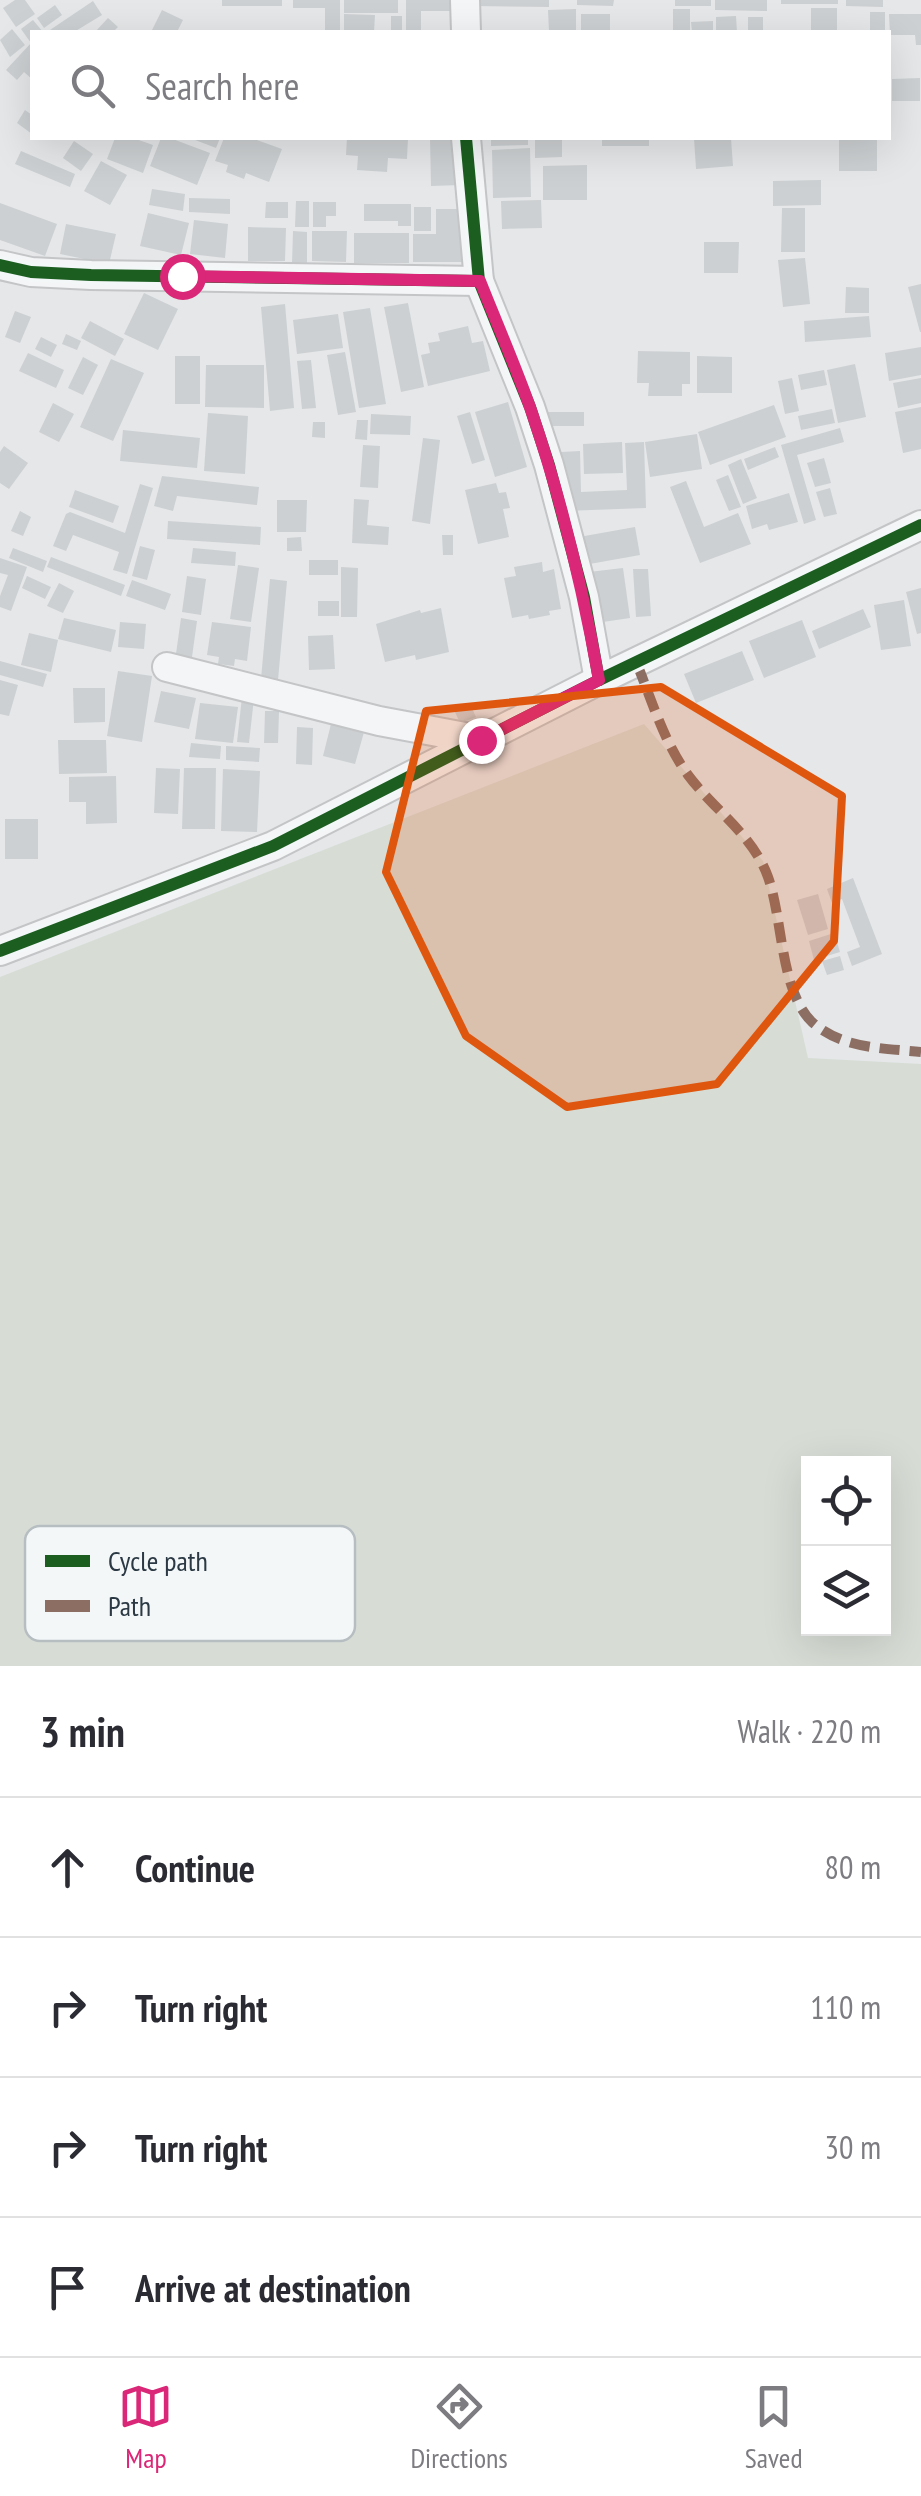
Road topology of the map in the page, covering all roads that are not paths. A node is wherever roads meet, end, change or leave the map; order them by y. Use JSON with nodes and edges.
{"nodes":[{"id":1,"x":466,"y":0,"type":"edge"},
{"id":2,"x":466,"y":30,"type":"edge"},
{"id":3,"x":466,"y":140,"type":"edge"},
{"id":4,"x":0,"y":265,"type":"edge"},
{"id":5,"x":480,"y":281,"type":"junction"},
{"id":6,"x":921,"y":525,"type":"edge"},
{"id":7,"x":167,"y":666,"type":"dead end"},
{"id":8,"x":599,"y":680,"type":"junction"},
{"id":9,"x":481,"y":740,"type":"junction"},
{"id":10,"x":0,"y":951,"type":"edge"}],
"edges":[{"from":1,"to":2,"type":"street"},
{"from":3,"to":5,"type":"street"},
{"from":4,"to":5,"type":"street"},
{"from":5,"to":8,"type":"street"},
{"from":6,"to":8,"type":"street"},
{"from":7,"to":9,"type":"street"},
{"from":8,"to":9,"type":"street"},
{"from":9,"to":10,"type":"street"}]}
